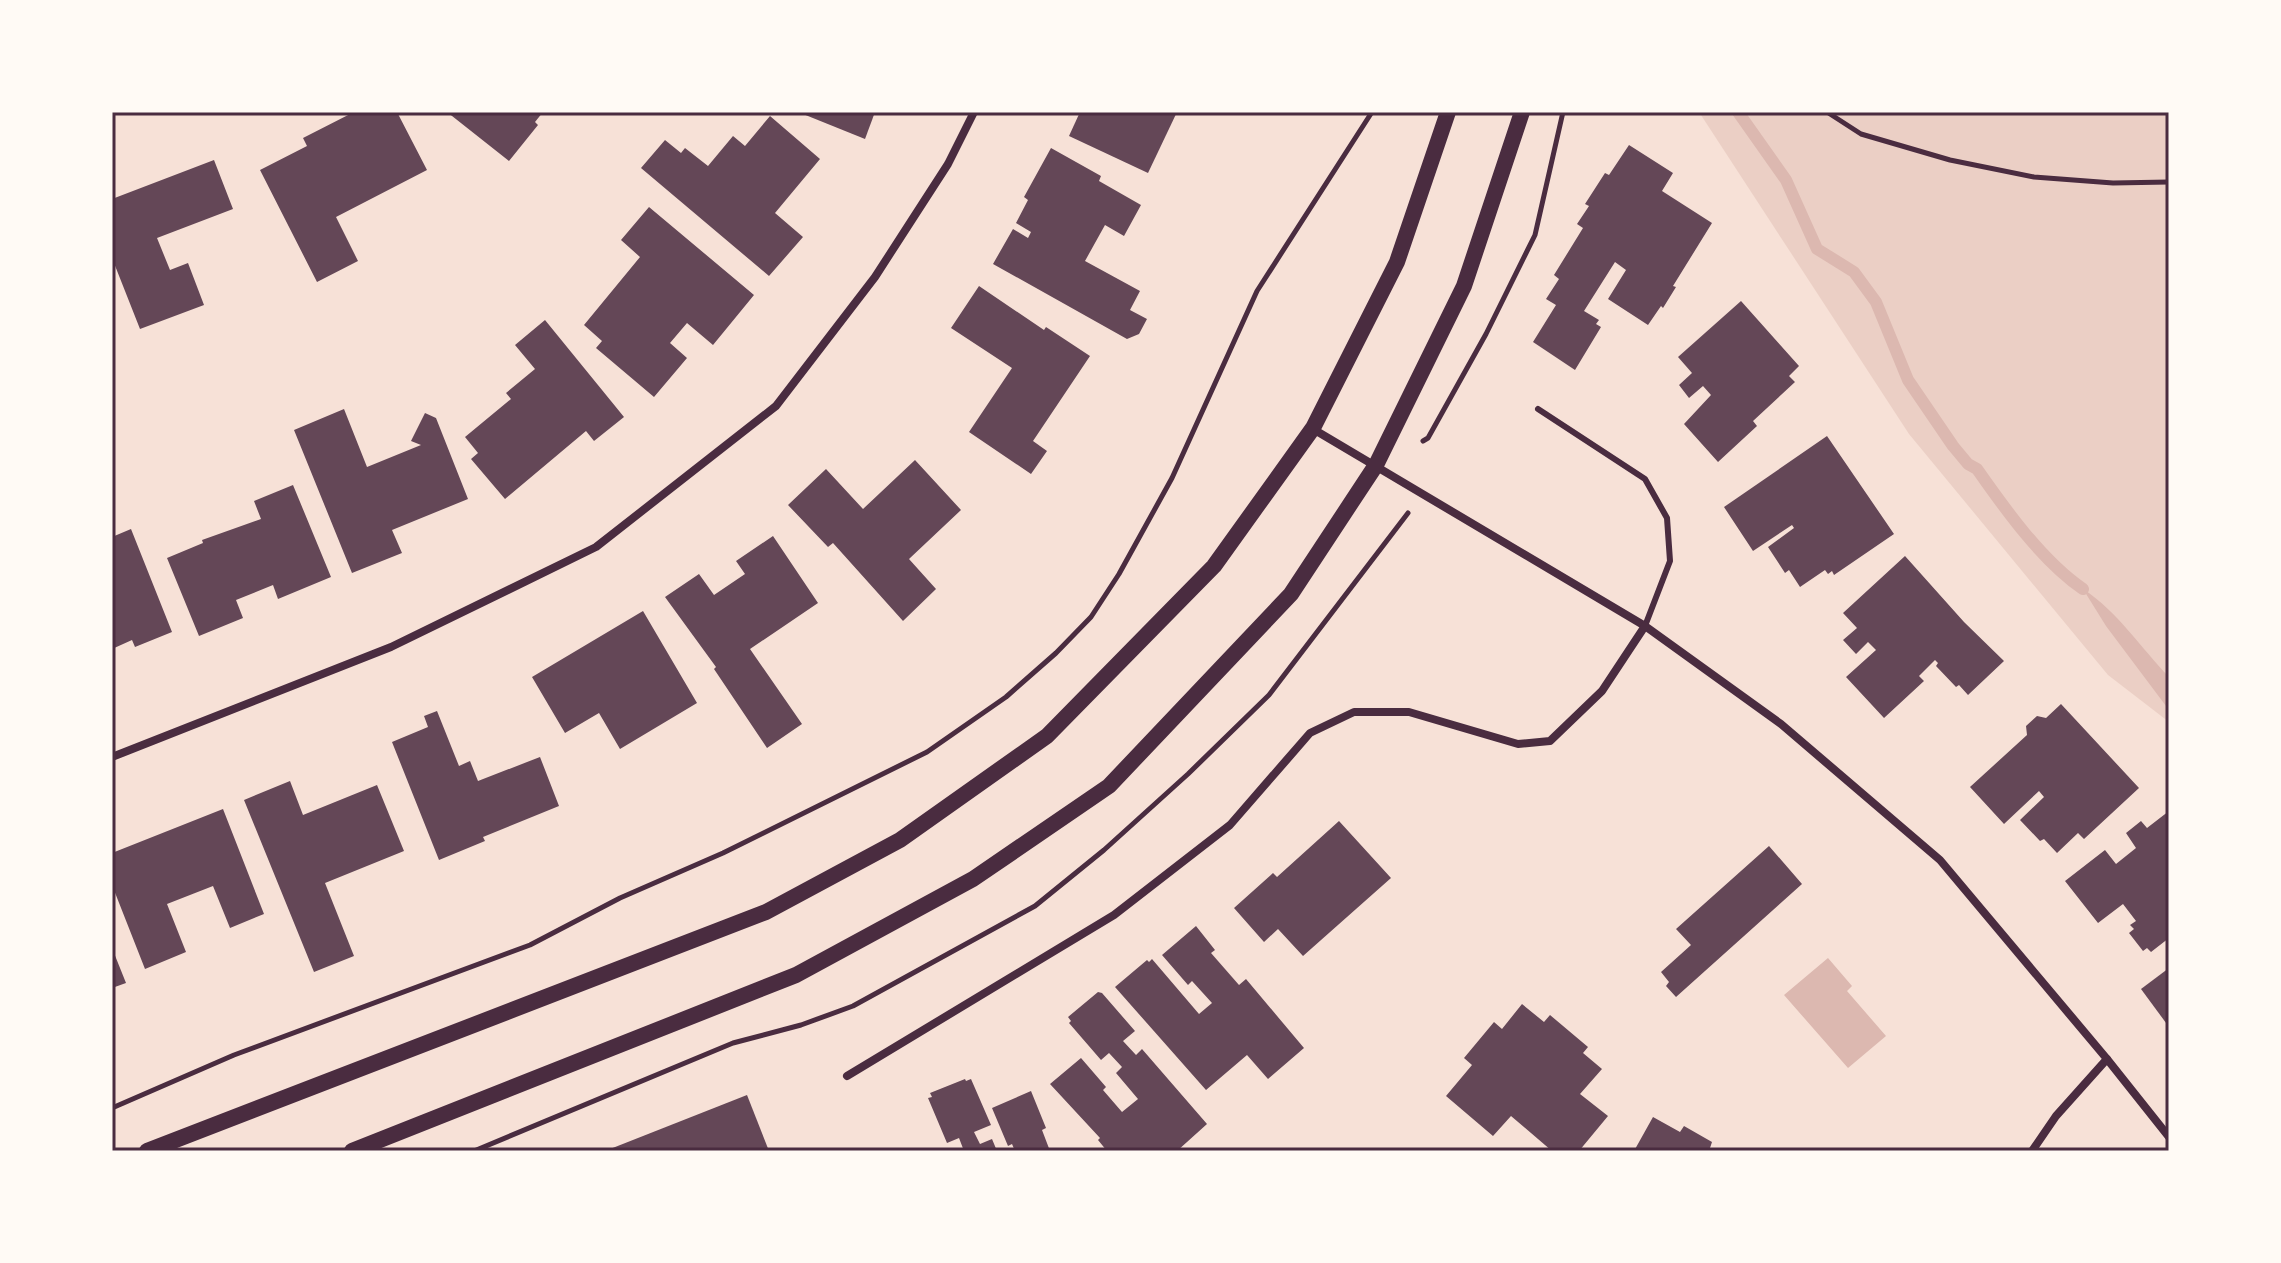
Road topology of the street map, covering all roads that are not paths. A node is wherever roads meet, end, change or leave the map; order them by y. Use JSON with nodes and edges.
{"nodes":[{"id":1,"x":974,"y":112,"type":"edge"},
{"id":2,"x":1448,"y":112,"type":"edge"},
{"id":3,"x":1522,"y":112,"type":"edge"},
{"id":4,"x":1538,"y":409,"type":"dead end"},
{"id":5,"x":1313,"y":428,"type":"junction"},
{"id":6,"x":1376,"y":465,"type":"junction"},
{"id":7,"x":1645,"y":626,"type":"junction"},
{"id":8,"x":112,"y":757,"type":"edge"},
{"id":9,"x":2107,"y":1059,"type":"junction"},
{"id":10,"x":847,"y":1076,"type":"dead end"},
{"id":11,"x":2169,"y":1137,"type":"edge"},
{"id":12,"x":147,"y":1151,"type":"edge"},
{"id":13,"x":352,"y":1151,"type":"edge"},
{"id":14,"x":2032,"y":1151,"type":"edge"}],
"edges":[{"from":1,"to":8,"type":"street"},
{"from":2,"to":5,"type":"main road"},
{"from":3,"to":6,"type":"main road"},
{"from":4,"to":7,"type":"lane"},
{"from":5,"to":6,"type":"street"},
{"from":5,"to":12,"type":"main road"},
{"from":6,"to":7,"type":"street"},
{"from":6,"to":13,"type":"main road"},
{"from":7,"to":9,"type":"street"},
{"from":7,"to":10,"type":"street"},
{"from":9,"to":11,"type":"street"},
{"from":9,"to":14,"type":"street"}]}
